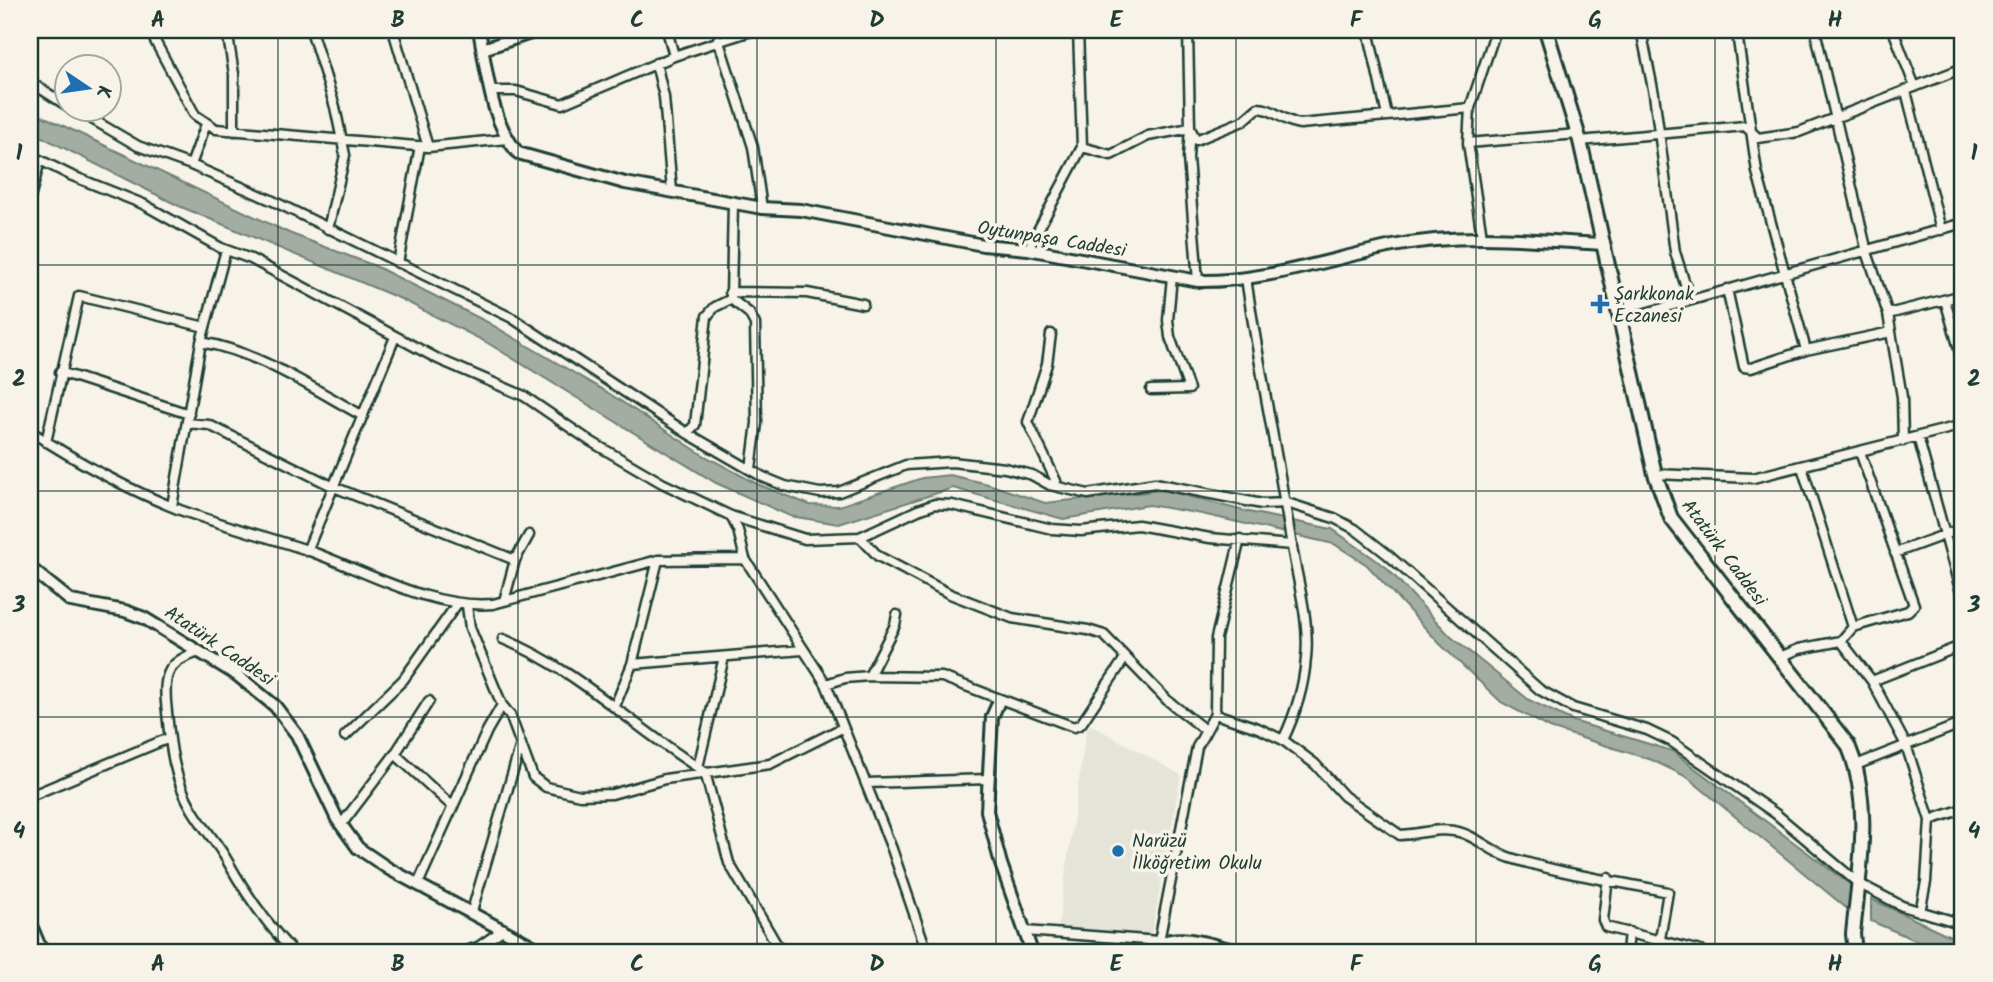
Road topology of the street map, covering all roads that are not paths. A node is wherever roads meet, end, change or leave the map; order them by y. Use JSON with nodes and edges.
{"nodes":[{"id":1,"x":149,"y":30,"type":"edge"},
{"id":2,"x":227,"y":30,"type":"edge"},
{"id":3,"x":311,"y":30,"type":"edge"},
{"id":4,"x":393,"y":30,"type":"edge"},
{"id":5,"x":479,"y":30,"type":"edge"},
{"id":6,"x":540,"y":30,"type":"edge"},
{"id":7,"x":667,"y":30,"type":"edge"},
{"id":8,"x":754,"y":30,"type":"edge"},
{"id":9,"x":923,"y":30,"type":"edge"},
{"id":10,"x":975,"y":30,"type":"edge"},
{"id":11,"x":1079,"y":30,"type":"edge"},
{"id":12,"x":1188,"y":30,"type":"edge"},
{"id":13,"x":1368,"y":30,"type":"edge"},
{"id":14,"x":1496,"y":30,"type":"edge"},
{"id":15,"x":1546,"y":30,"type":"edge"},
{"id":16,"x":1641,"y":30,"type":"edge"},
{"id":17,"x":1815,"y":30,"type":"edge"},
{"id":18,"x":1893,"y":30,"type":"edge"},
{"id":19,"x":528,"y":32,"type":"edge"},
{"id":20,"x":1737,"y":33,"type":"dead end"},
{"id":21,"x":718,"y":40,"type":"junction"},
{"id":22,"x":483,"y":49,"type":"junction"},
{"id":23,"x":674,"y":56,"type":"junction"},
{"id":24,"x":656,"y":63,"type":"junction"},
{"id":25,"x":1963,"y":68,"type":"edge"},
{"id":26,"x":30,"y":82,"type":"edge"},
{"id":27,"x":1915,"y":88,"type":"junction"},
{"id":28,"x":492,"y":91,"type":"junction"},
{"id":29,"x":1906,"y":91,"type":"junction"},
{"id":30,"x":52,"y":96,"type":"edge"},
{"id":31,"x":1470,"y":108,"type":"junction"},
{"id":32,"x":1387,"y":116,"type":"junction"},
{"id":33,"x":1833,"y":118,"type":"junction"},
{"id":34,"x":97,"y":122,"type":"edge"},
{"id":35,"x":206,"y":124,"type":"junction"},
{"id":36,"x":1190,"y":128,"type":"junction"},
{"id":37,"x":234,"y":131,"type":"junction"},
{"id":38,"x":1752,"y":132,"type":"junction"},
{"id":39,"x":1657,"y":134,"type":"junction"},
{"id":40,"x":1579,"y":137,"type":"junction"},
{"id":41,"x":507,"y":139,"type":"junction"},
{"id":42,"x":344,"y":140,"type":"junction"},
{"id":43,"x":1468,"y":143,"type":"junction"},
{"id":44,"x":424,"y":147,"type":"junction"},
{"id":45,"x":1082,"y":147,"type":"junction"},
{"id":46,"x":30,"y":155,"type":"edge"},
{"id":47,"x":40,"y":160,"type":"junction"},
{"id":48,"x":191,"y":165,"type":"junction"},
{"id":49,"x":672,"y":191,"type":"junction"},
{"id":50,"x":30,"y":199,"type":"edge"},
{"id":51,"x":733,"y":203,"type":"junction"},
{"id":52,"x":762,"y":208,"type":"junction"},
{"id":53,"x":1963,"y":223,"type":"edge"},
{"id":54,"x":328,"y":229,"type":"junction"},
{"id":55,"x":1941,"y":230,"type":"junction"},
{"id":56,"x":1482,"y":237,"type":"junction"},
{"id":57,"x":1602,"y":244,"type":"junction"},
{"id":58,"x":1028,"y":249,"type":"junction"},
{"id":59,"x":226,"y":250,"type":"junction"},
{"id":60,"x":1867,"y":252,"type":"junction"},
{"id":61,"x":398,"y":263,"type":"junction"},
{"id":62,"x":1783,"y":272,"type":"junction"},
{"id":63,"x":1172,"y":276,"type":"junction"},
{"id":64,"x":1246,"y":278,"type":"junction"},
{"id":65,"x":1198,"y":281,"type":"junction"},
{"id":66,"x":1727,"y":289,"type":"junction"},
{"id":67,"x":1963,"y":295,"type":"edge"},
{"id":68,"x":731,"y":296,"type":"junction"},
{"id":69,"x":1690,"y":300,"type":"junction"},
{"id":70,"x":1945,"y":300,"type":"junction"},
{"id":71,"x":863,"y":304,"type":"dead end"},
{"id":72,"x":1888,"y":314,"type":"junction"},
{"id":73,"x":1622,"y":320,"type":"junction"},
{"id":74,"x":205,"y":327,"type":"junction"},
{"id":75,"x":1891,"y":332,"type":"junction"},
{"id":76,"x":1051,"y":334,"type":"dead end"},
{"id":77,"x":395,"y":337,"type":"junction"},
{"id":78,"x":201,"y":342,"type":"junction"},
{"id":79,"x":1805,"y":350,"type":"junction"},
{"id":80,"x":1963,"y":363,"type":"edge"},
{"id":81,"x":60,"y":372,"type":"junction"},
{"id":82,"x":1151,"y":390,"type":"dead end"},
{"id":83,"x":188,"y":414,"type":"junction"},
{"id":84,"x":363,"y":416,"type":"junction"},
{"id":85,"x":187,"y":423,"type":"junction"},
{"id":86,"x":1963,"y":425,"type":"edge"},
{"id":87,"x":30,"y":432,"type":"edge"},
{"id":88,"x":687,"y":433,"type":"junction"},
{"id":89,"x":1918,"y":437,"type":"junction"},
{"id":90,"x":1903,"y":441,"type":"junction"},
{"id":91,"x":46,"y":442,"type":"junction"},
{"id":92,"x":1860,"y":452,"type":"junction"},
{"id":93,"x":1802,"y":467,"type":"junction"},
{"id":94,"x":751,"y":469,"type":"junction"},
{"id":95,"x":1655,"y":474,"type":"junction"},
{"id":96,"x":1050,"y":485,"type":"junction"},
{"id":97,"x":334,"y":487,"type":"junction"},
{"id":98,"x":1287,"y":503,"type":"junction"},
{"id":99,"x":172,"y":506,"type":"junction"},
{"id":100,"x":731,"y":516,"type":"junction"},
{"id":101,"x":1963,"y":528,"type":"edge"},
{"id":102,"x":1945,"y":534,"type":"junction"},
{"id":103,"x":528,"y":535,"type":"dead end"},
{"id":104,"x":860,"y":537,"type":"junction"},
{"id":105,"x":1240,"y":539,"type":"junction"},
{"id":106,"x":1292,"y":545,"type":"junction"},
{"id":107,"x":307,"y":551,"type":"junction"},
{"id":108,"x":1895,"y":553,"type":"junction"},
{"id":109,"x":746,"y":559,"type":"junction"},
{"id":110,"x":515,"y":560,"type":"junction"},
{"id":111,"x":658,"y":560,"type":"junction"},
{"id":112,"x":30,"y":568,"type":"edge"},
{"id":113,"x":1963,"y":600,"type":"edge"},
{"id":114,"x":504,"y":601,"type":"junction"},
{"id":115,"x":462,"y":605,"type":"junction"},
{"id":116,"x":897,"y":615,"type":"dead end"},
{"id":117,"x":1853,"y":627,"type":"junction"},
{"id":118,"x":503,"y":639,"type":"dead end"},
{"id":119,"x":1841,"y":641,"type":"junction"},
{"id":120,"x":1963,"y":645,"type":"edge"},
{"id":121,"x":802,"y":650,"type":"junction"},
{"id":122,"x":200,"y":652,"type":"junction"},
{"id":123,"x":724,"y":657,"type":"junction"},
{"id":124,"x":1780,"y":657,"type":"junction"},
{"id":125,"x":1125,"y":658,"type":"junction"},
{"id":126,"x":632,"y":664,"type":"junction"},
{"id":127,"x":869,"y":676,"type":"junction"},
{"id":128,"x":1872,"y":681,"type":"junction"},
{"id":129,"x":826,"y":684,"type":"junction"},
{"id":130,"x":429,"y":701,"type":"dead end"},
{"id":131,"x":999,"y":701,"type":"junction"},
{"id":132,"x":502,"y":705,"type":"junction"},
{"id":133,"x":615,"y":706,"type":"junction"},
{"id":134,"x":1215,"y":714,"type":"junction"},
{"id":135,"x":1963,"y":723,"type":"edge"},
{"id":136,"x":842,"y":728,"type":"junction"},
{"id":137,"x":1205,"y":730,"type":"junction"},
{"id":138,"x":345,"y":736,"type":"dead end"},
{"id":139,"x":169,"y":738,"type":"junction"},
{"id":140,"x":1283,"y":740,"type":"junction"},
{"id":141,"x":521,"y":744,"type":"junction"},
{"id":142,"x":1906,"y":745,"type":"junction"},
{"id":143,"x":395,"y":754,"type":"junction"},
{"id":144,"x":1856,"y":765,"type":"junction"},
{"id":145,"x":701,"y":770,"type":"junction"},
{"id":146,"x":988,"y":779,"type":"junction"},
{"id":147,"x":867,"y":783,"type":"junction"},
{"id":148,"x":30,"y":796,"type":"edge"},
{"id":149,"x":452,"y":806,"type":"junction"},
{"id":150,"x":1963,"y":808,"type":"edge"},
{"id":151,"x":1930,"y":820,"type":"junction"},
{"id":152,"x":341,"y":825,"type":"junction"},
{"id":153,"x":1608,"y":878,"type":"junction"},
{"id":154,"x":1858,"y":883,"type":"junction"},
{"id":155,"x":418,"y":884,"type":"junction"},
{"id":156,"x":472,"y":911,"type":"junction"},
{"id":157,"x":1920,"y":912,"type":"junction"},
{"id":158,"x":30,"y":923,"type":"edge"},
{"id":159,"x":1963,"y":925,"type":"edge"},
{"id":160,"x":504,"y":929,"type":"junction"},
{"id":161,"x":1025,"y":931,"type":"junction"},
{"id":162,"x":1629,"y":932,"type":"junction"},
{"id":163,"x":1660,"y":939,"type":"junction"},
{"id":164,"x":1159,"y":941,"type":"junction"},
{"id":165,"x":42,"y":952,"type":"edge"},
{"id":166,"x":293,"y":952,"type":"edge"},
{"id":167,"x":463,"y":952,"type":"edge"},
{"id":168,"x":544,"y":952,"type":"edge"},
{"id":169,"x":781,"y":952,"type":"edge"},
{"id":170,"x":927,"y":952,"type":"edge"},
{"id":171,"x":1032,"y":952,"type":"edge"},
{"id":172,"x":1145,"y":952,"type":"edge"},
{"id":173,"x":1242,"y":952,"type":"edge"},
{"id":174,"x":1627,"y":952,"type":"edge"},
{"id":175,"x":1704,"y":952,"type":"edge"},
{"id":176,"x":1855,"y":952,"type":"edge"}],
"edges":[{"from":1,"to":35,"type":"street"},
{"from":2,"to":37,"type":"street"},
{"from":3,"to":42,"type":"street"},
{"from":4,"to":44,"type":"street"},
{"from":5,"to":22,"type":"street"},
{"from":6,"to":19,"type":"street"},
{"from":7,"to":23,"type":"street"},
{"from":8,"to":21,"type":"street"},
{"from":9,"to":10,"type":"street"},
{"from":11,"to":45,"type":"street"},
{"from":12,"to":36,"type":"street"},
{"from":13,"to":32,"type":"street"},
{"from":14,"to":31,"type":"street"},
{"from":15,"to":40,"type":"main road","name":"Atatürk Caddesi"},
{"from":16,"to":39,"type":"street"},
{"from":17,"to":33,"type":"street"},
{"from":18,"to":27,"type":"street"},
{"from":19,"to":22,"type":"street"},
{"from":20,"to":38,"type":"street"},
{"from":21,"to":23,"type":"street"},
{"from":21,"to":52,"type":"street"},
{"from":22,"to":28,"type":"street"},
{"from":23,"to":24,"type":"street"},
{"from":24,"to":28,"type":"street"},
{"from":24,"to":49,"type":"street"},
{"from":25,"to":27,"type":"street"},
{"from":26,"to":30,"type":"street"},
{"from":27,"to":29,"type":"street"},
{"from":28,"to":41,"type":"street"},
{"from":29,"to":33,"type":"street"},
{"from":29,"to":55,"type":"street"},
{"from":31,"to":32,"type":"street"},
{"from":31,"to":43,"type":"street"},
{"from":32,"to":36,"type":"street"},
{"from":33,"to":38,"type":"street"},
{"from":33,"to":60,"type":"street"},
{"from":34,"to":48,"type":"street"},
{"from":35,"to":37,"type":"street"},
{"from":35,"to":48,"type":"street"},
{"from":36,"to":45,"type":"street"},
{"from":36,"to":65,"type":"street"},
{"from":37,"to":42,"type":"street"},
{"from":38,"to":39,"type":"street"},
{"from":38,"to":62,"type":"street"},
{"from":39,"to":40,"type":"street"},
{"from":39,"to":69,"type":"street"},
{"from":40,"to":43,"type":"street"},
{"from":40,"to":57,"type":"main road","name":"Atatürk Caddesi"},
{"from":41,"to":44,"type":"street"},
{"from":41,"to":49,"type":"street","name":"Oytunpaşa Caddesi"},
{"from":42,"to":44,"type":"street"},
{"from":42,"to":54,"type":"street"},
{"from":43,"to":56,"type":"street"},
{"from":44,"to":61,"type":"street"},
{"from":45,"to":58,"type":"street"},
{"from":46,"to":47,"type":"street"},
{"from":47,"to":50,"type":"street"},
{"from":47,"to":59,"type":"street"},
{"from":48,"to":54,"type":"street"},
{"from":49,"to":51,"type":"street","name":"Oytunpaşa Caddesi"},
{"from":51,"to":52,"type":"street","name":"Oytunpaşa Caddesi"},
{"from":51,"to":68,"type":"street"},
{"from":52,"to":58,"type":"street","name":"Oytunpaşa Caddesi"},
{"from":53,"to":55,"type":"street"},
{"from":54,"to":61,"type":"street"},
{"from":55,"to":60,"type":"street"},
{"from":56,"to":57,"type":"street","name":"Oytunpaşa Caddesi"},
{"from":56,"to":64,"type":"street","name":"Oytunpaşa Caddesi"},
{"from":57,"to":73,"type":"main road","name":"Atatürk Caddesi"},
{"from":58,"to":63,"type":"street","name":"Oytunpaşa Caddesi"},
{"from":59,"to":74,"type":"street"},
{"from":59,"to":77,"type":"street"},
{"from":60,"to":62,"type":"street"},
{"from":60,"to":72,"type":"street"},
{"from":61,"to":88,"type":"street"},
{"from":62,"to":66,"type":"street"},
{"from":62,"to":79,"type":"street"},
{"from":63,"to":65,"type":"street","name":"Oytunpaşa Caddesi"},
{"from":63,"to":82,"type":"street"},
{"from":64,"to":65,"type":"street","name":"Oytunpaşa Caddesi"},
{"from":64,"to":98,"type":"street"},
{"from":66,"to":69,"type":"street"},
{"from":66,"to":79,"type":"street"},
{"from":67,"to":70,"type":"street"},
{"from":68,"to":71,"type":"street"},
{"from":68,"to":88,"type":"street"},
{"from":68,"to":94,"type":"street"},
{"from":69,"to":73,"type":"street"},
{"from":70,"to":72,"type":"street"},
{"from":70,"to":80,"type":"street"},
{"from":72,"to":75,"type":"street"},
{"from":73,"to":95,"type":"main road","name":"Atatürk Caddesi"},
{"from":74,"to":78,"type":"street"},
{"from":74,"to":81,"type":"street"},
{"from":75,"to":79,"type":"street"},
{"from":75,"to":90,"type":"street"},
{"from":76,"to":96,"type":"street"},
{"from":77,"to":84,"type":"street"},
{"from":77,"to":100,"type":"street"},
{"from":78,"to":83,"type":"street"},
{"from":78,"to":84,"type":"street"},
{"from":81,"to":83,"type":"street"},
{"from":81,"to":91,"type":"street"},
{"from":83,"to":85,"type":"street"},
{"from":84,"to":97,"type":"street"},
{"from":85,"to":97,"type":"street"},
{"from":85,"to":99,"type":"street"},
{"from":86,"to":89,"type":"street"},
{"from":87,"to":91,"type":"street"},
{"from":88,"to":94,"type":"street"},
{"from":89,"to":90,"type":"street"},
{"from":89,"to":102,"type":"street"},
{"from":90,"to":92,"type":"street"},
{"from":91,"to":99,"type":"street"},
{"from":92,"to":93,"type":"street"},
{"from":92,"to":108,"type":"street"},
{"from":93,"to":95,"type":"street"},
{"from":93,"to":117,"type":"street"},
{"from":94,"to":96,"type":"street"},
{"from":95,"to":124,"type":"main road","name":"Atatürk Caddesi"},
{"from":96,"to":98,"type":"street"},
{"from":97,"to":107,"type":"street"},
{"from":97,"to":110,"type":"street"},
{"from":98,"to":106,"type":"street"},
{"from":98,"to":154,"type":"street"},
{"from":99,"to":107,"type":"street"},
{"from":100,"to":104,"type":"street"},
{"from":100,"to":109,"type":"street"},
{"from":101,"to":102,"type":"street"},
{"from":102,"to":108,"type":"street"},
{"from":102,"to":113,"type":"street"},
{"from":103,"to":110,"type":"street"},
{"from":104,"to":105,"type":"street"},
{"from":104,"to":125,"type":"street"},
{"from":105,"to":106,"type":"street"},
{"from":105,"to":134,"type":"street"},
{"from":106,"to":140,"type":"street"},
{"from":107,"to":115,"type":"street"},
{"from":108,"to":117,"type":"street"},
{"from":109,"to":111,"type":"street"},
{"from":109,"to":121,"type":"street"},
{"from":110,"to":114,"type":"street"},
{"from":111,"to":114,"type":"street"},
{"from":111,"to":126,"type":"street"},
{"from":112,"to":122,"type":"street","name":"Atatürk Caddesi"},
{"from":114,"to":115,"type":"street"},
{"from":115,"to":132,"type":"street"},
{"from":115,"to":138,"type":"street"},
{"from":116,"to":127,"type":"street"},
{"from":117,"to":119,"type":"street"},
{"from":118,"to":133,"type":"street"},
{"from":119,"to":124,"type":"street"},
{"from":119,"to":128,"type":"street"},
{"from":120,"to":128,"type":"street"},
{"from":121,"to":123,"type":"street"},
{"from":121,"to":129,"type":"street"},
{"from":122,"to":139,"type":"street"},
{"from":122,"to":152,"type":"street","name":"Atatürk Caddesi"},
{"from":123,"to":126,"type":"street"},
{"from":123,"to":145,"type":"street"},
{"from":124,"to":144,"type":"main road","name":"Atatürk Caddesi"},
{"from":125,"to":131,"type":"street"},
{"from":125,"to":137,"type":"street"},
{"from":126,"to":133,"type":"street"},
{"from":127,"to":129,"type":"street"},
{"from":127,"to":131,"type":"street"},
{"from":128,"to":142,"type":"street"},
{"from":129,"to":136,"type":"street"},
{"from":130,"to":143,"type":"street"},
{"from":131,"to":146,"type":"street"},
{"from":132,"to":141,"type":"street"},
{"from":132,"to":149,"type":"street"},
{"from":133,"to":145,"type":"street"},
{"from":134,"to":137,"type":"street"},
{"from":134,"to":140,"type":"street"},
{"from":135,"to":142,"type":"street"},
{"from":136,"to":145,"type":"street"},
{"from":136,"to":147,"type":"street"},
{"from":137,"to":164,"type":"street"},
{"from":139,"to":148,"type":"street"},
{"from":139,"to":166,"type":"street"},
{"from":140,"to":153,"type":"street"},
{"from":141,"to":145,"type":"street"},
{"from":141,"to":156,"type":"street"},
{"from":142,"to":144,"type":"street"},
{"from":142,"to":151,"type":"street"},
{"from":143,"to":149,"type":"street"},
{"from":143,"to":152,"type":"street"},
{"from":144,"to":154,"type":"main road","name":"Atatürk Caddesi"},
{"from":145,"to":169,"type":"street"},
{"from":146,"to":147,"type":"street"},
{"from":146,"to":161,"type":"street"},
{"from":147,"to":170,"type":"street"},
{"from":149,"to":155,"type":"street"},
{"from":150,"to":151,"type":"street"},
{"from":151,"to":157,"type":"street"},
{"from":152,"to":155,"type":"street","name":"Atatürk Caddesi"},
{"from":153,"to":162,"type":"street"},
{"from":153,"to":163,"type":"street"},
{"from":154,"to":157,"type":"street"},
{"from":154,"to":176,"type":"main road","name":"Atatürk Caddesi"},
{"from":155,"to":156,"type":"street","name":"Atatürk Caddesi"},
{"from":156,"to":160,"type":"street","name":"Atatürk Caddesi"},
{"from":157,"to":159,"type":"street"},
{"from":158,"to":165,"type":"street"},
{"from":160,"to":167,"type":"street"},
{"from":160,"to":168,"type":"street","name":"Atatürk Caddesi"},
{"from":161,"to":164,"type":"street"},
{"from":161,"to":171,"type":"street"},
{"from":162,"to":163,"type":"street"},
{"from":162,"to":174,"type":"street"},
{"from":163,"to":175,"type":"street"},
{"from":164,"to":172,"type":"street"},
{"from":164,"to":173,"type":"street"}]}
